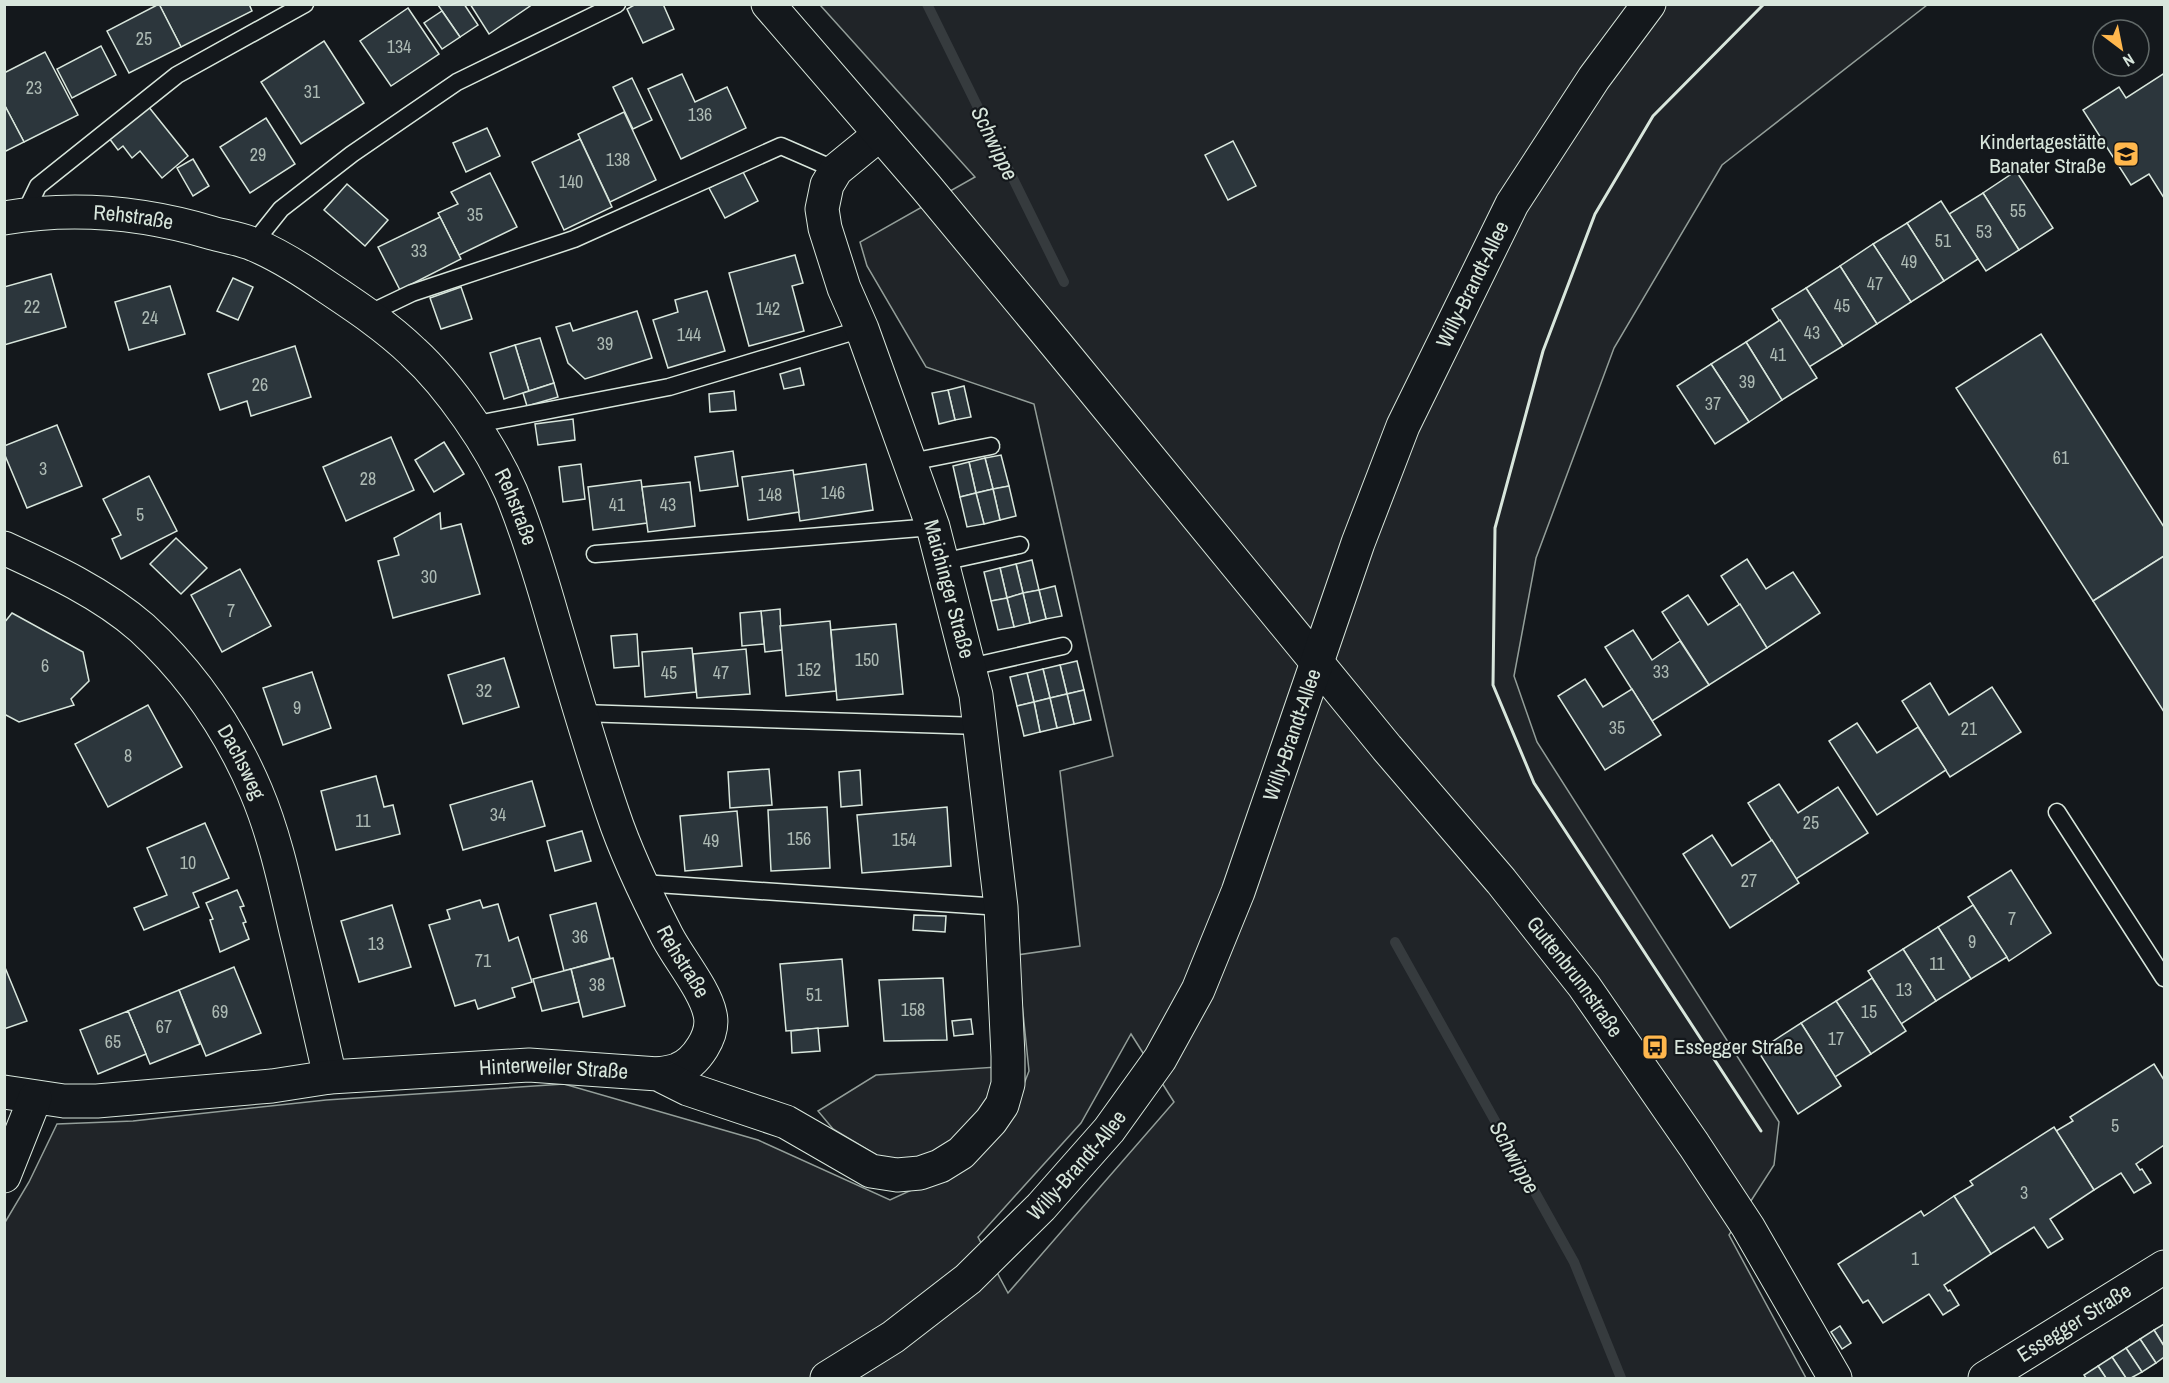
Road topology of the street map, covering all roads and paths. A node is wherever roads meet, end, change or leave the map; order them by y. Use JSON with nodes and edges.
{"nodes":[{"id":1,"x":305,"y":4,"type":"edge"},
{"id":2,"x":617,"y":4,"type":"edge"},
{"id":3,"x":768,"y":4,"type":"edge"},
{"id":4,"x":1649,"y":4,"type":"edge"},
{"id":5,"x":880,"y":134,"type":"junction"},
{"id":6,"x":836,"y":170,"type":"junction"},
{"id":7,"x":14,"y":216,"type":"edge"},
{"id":8,"x":253,"y":244,"type":"junction"},
{"id":9,"x":368,"y":314,"type":"junction"},
{"id":10,"x":862,"y":329,"type":"junction"},
{"id":11,"x":472,"y":424,"type":"junction"},
{"id":12,"x":991,"y":446,"type":"dead end"},
{"id":13,"x":911,"y":462,"type":"junction"},
{"id":14,"x":933,"y":527,"type":"junction"},
{"id":15,"x":1020,"y":544,"type":"dead end"},
{"id":16,"x":4,"y":548,"type":"edge"},
{"id":17,"x":595,"y":554,"type":"dead end"},
{"id":18,"x":942,"y":562,"type":"junction"},
{"id":19,"x":1063,"y":646,"type":"dead end"},
{"id":20,"x":1318,"y":663,"type":"junction"},
{"id":21,"x":970,"y":667,"type":"junction"},
{"id":22,"x":581,"y":713,"type":"junction"},
{"id":23,"x":980,"y":726,"type":"junction"},
{"id":24,"x":2056,"y":812,"type":"dead end"},
{"id":25,"x":642,"y":883,"type":"junction"},
{"id":26,"x":1001,"y":907,"type":"junction"},
{"id":27,"x":2164,"y":978,"type":"edge"},
{"id":28,"x":658,"y":1074,"type":"junction"},
{"id":29,"x":330,"y":1077,"type":"junction"},
{"id":30,"x":1008,"y":1084,"type":"joint"},
{"id":31,"x":20,"y":1095,"type":"edge"},
{"id":32,"x":4,"y":1176,"type":"edge"},
{"id":33,"x":2164,"y":1268,"type":"edge"},
{"id":34,"x":827,"y":1378,"type":"edge"},
{"id":35,"x":1835,"y":1378,"type":"edge"},
{"id":36,"x":1985,"y":1378,"type":"edge"}],
"edges":[{"from":1,"to":7,"type":"lane"},
{"from":2,"to":8,"type":"lane"},
{"from":3,"to":5,"type":"street"},
{"from":4,"to":20,"type":"street","name":"Willy-Brandt-Allee"},
{"from":5,"to":6,"type":"street","name":"Maichinger Straße"},
{"from":5,"to":20,"type":"street"},
{"from":6,"to":9,"type":"lane"},
{"from":6,"to":10,"type":"street","name":"Maichinger Straße"},
{"from":7,"to":8,"type":"street","name":"Rehstraße"},
{"from":8,"to":9,"type":"street","name":"Rehstraße"},
{"from":9,"to":11,"type":"street","name":"Rehstraße"},
{"from":10,"to":11,"type":"lane"},
{"from":10,"to":13,"type":"street","name":"Maichinger Straße"},
{"from":11,"to":22,"type":"street","name":"Rehstraße"},
{"from":12,"to":13,"type":"lane"},
{"from":13,"to":14,"type":"street","name":"Maichinger Straße"},
{"from":14,"to":17,"type":"lane"},
{"from":14,"to":18,"type":"street","name":"Maichinger Straße"},
{"from":15,"to":18,"type":"lane"},
{"from":16,"to":29,"type":"street","name":"Dachsweg"},
{"from":18,"to":21,"type":"street","name":"Maichinger Straße"},
{"from":19,"to":21,"type":"lane"},
{"from":20,"to":34,"type":"street","name":"Willy-Brandt-Allee"},
{"from":20,"to":35,"type":"street","name":"Guttenbrunnstraße"},
{"from":21,"to":23,"type":"street","name":"Maichinger Straße"},
{"from":22,"to":23,"type":"lane"},
{"from":22,"to":25,"type":"street","name":"Rehstraße"},
{"from":23,"to":26,"type":"street","name":"Maichinger Straße"},
{"from":24,"to":27,"type":"lane"},
{"from":25,"to":26,"type":"lane"},
{"from":25,"to":28,"type":"street","name":"Rehstraße"},
{"from":26,"to":30,"type":"street","name":"Maichinger Straße"},
{"from":28,"to":29,"type":"street","name":"Hinterweiler Straße"},
{"from":28,"to":30,"type":"street","name":"Hinterweiler Straße"},
{"from":29,"to":31,"type":"street","name":"Hinterweiler Straße"},
{"from":31,"to":32,"type":"street","name":"Hinterweiler Straße"},
{"from":33,"to":36,"type":"street","name":"Essegger Straße"}]}
